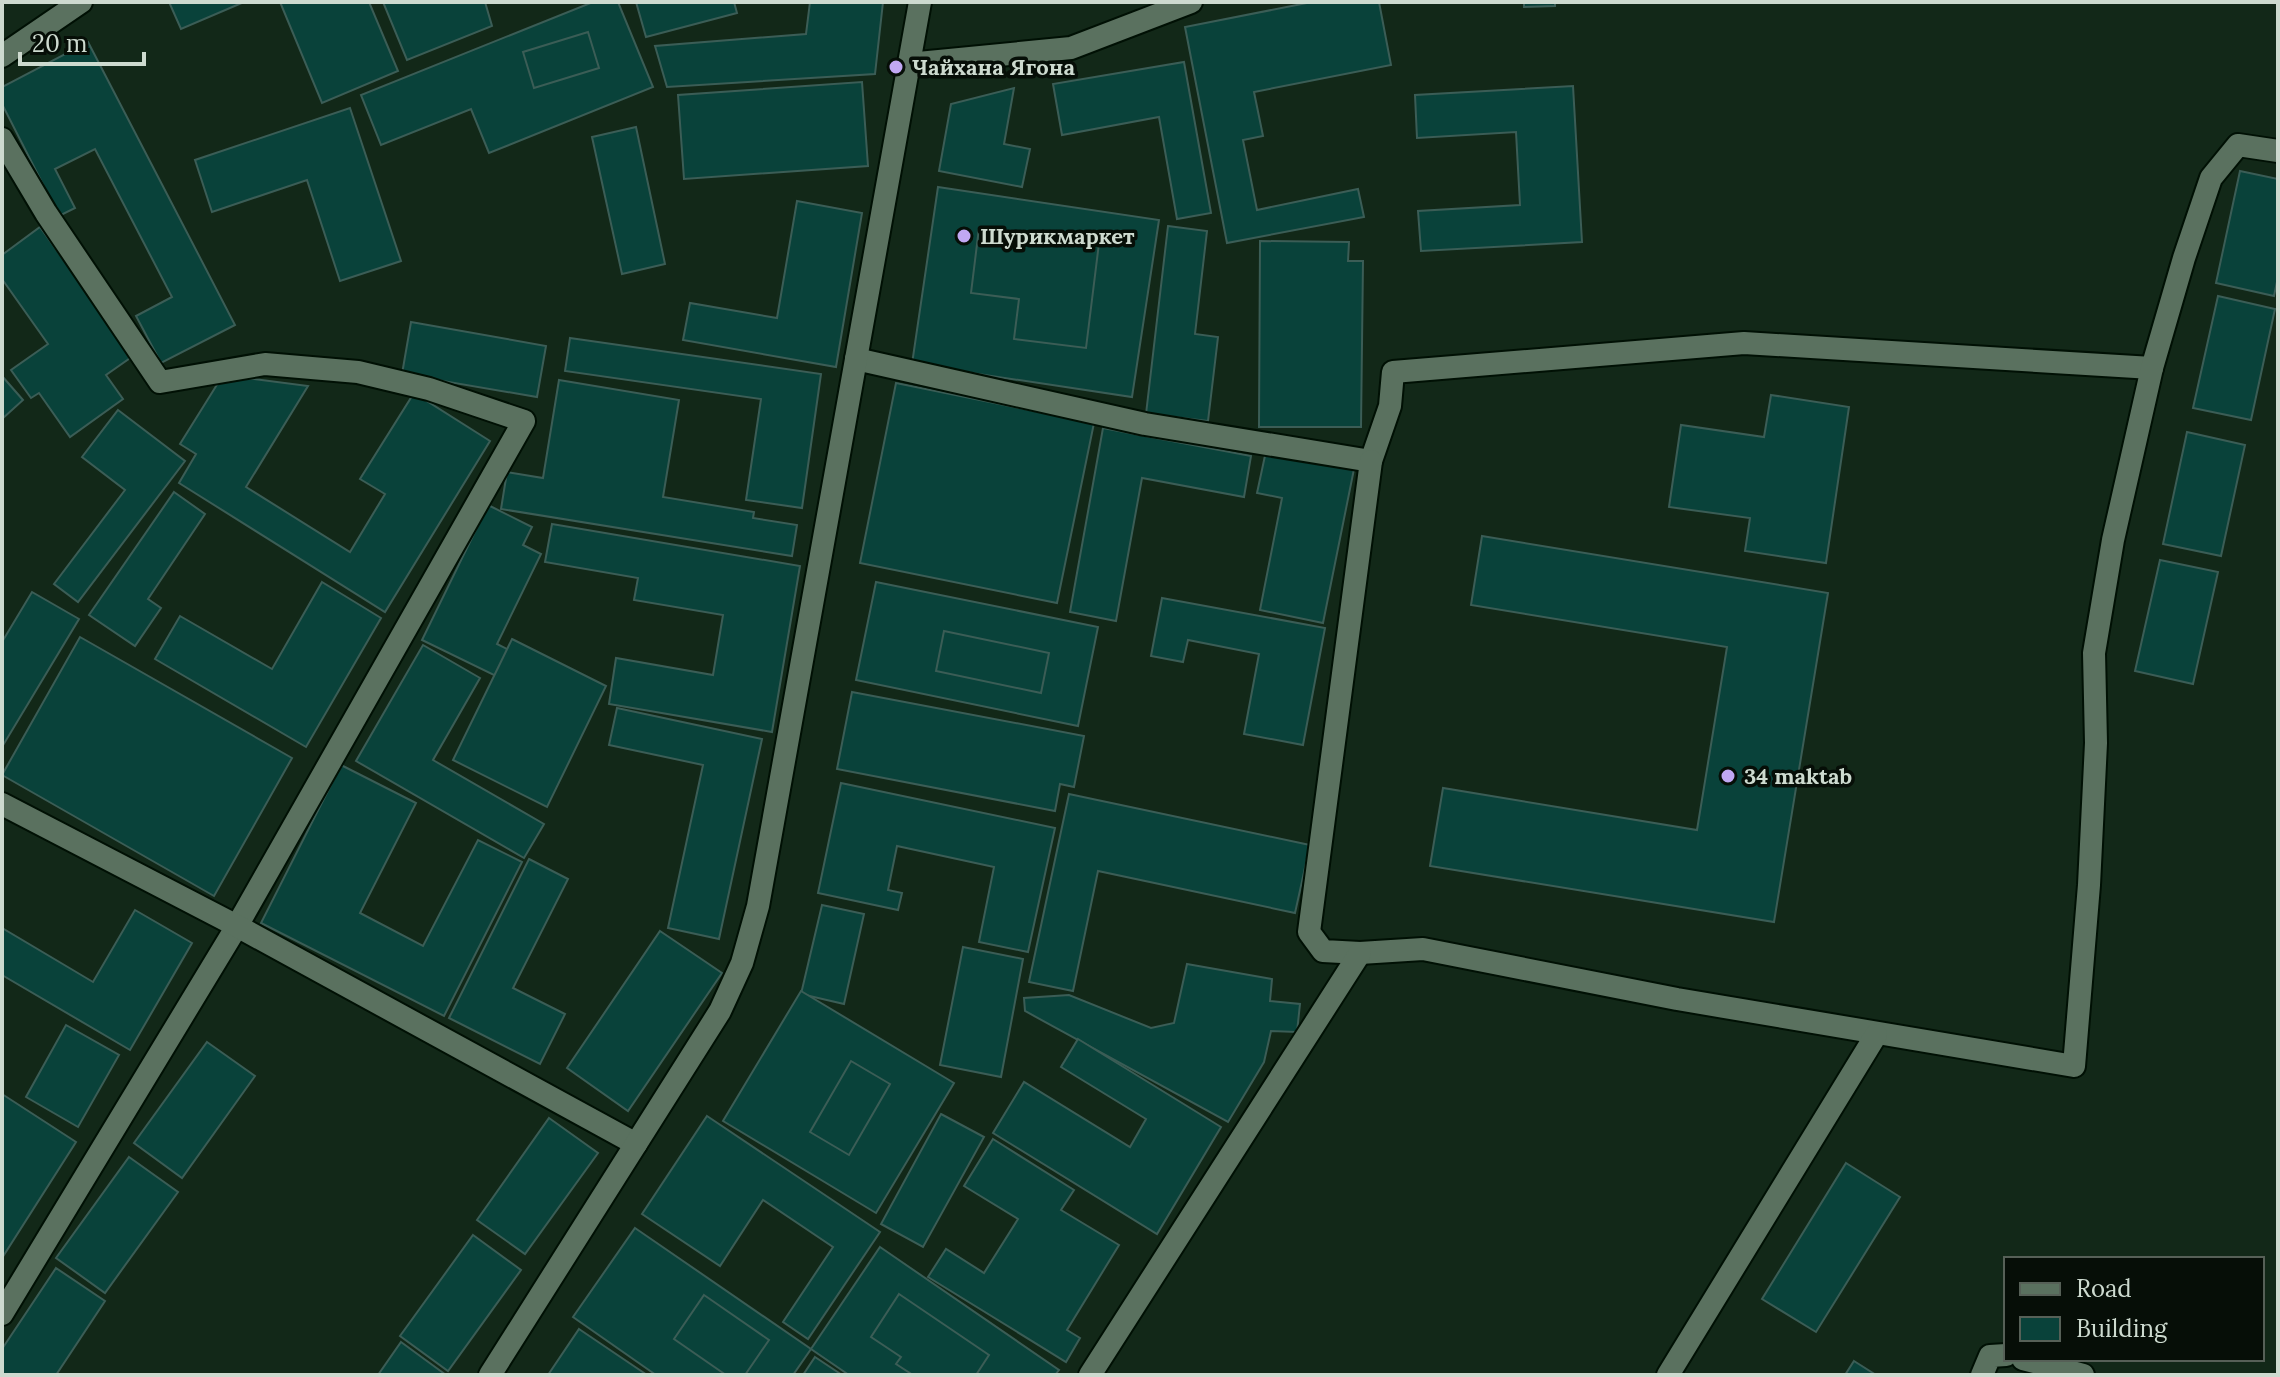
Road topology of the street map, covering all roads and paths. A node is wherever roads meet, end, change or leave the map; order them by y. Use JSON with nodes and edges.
{"nodes":[{"id":1,"x":81,"y":2,"type":"edge"},
{"id":2,"x":920,"y":2,"type":"edge"},
{"id":3,"x":1191,"y":2,"type":"edge"},
{"id":4,"x":2,"y":56,"type":"edge"},
{"id":5,"x":908,"y":64,"type":"junction"},
{"id":6,"x":2,"y":139,"type":"edge"},
{"id":7,"x":2278,"y":151,"type":"edge"},
{"id":8,"x":856,"y":359,"type":"junction"},
{"id":9,"x":2152,"y":368,"type":"junction"},
{"id":10,"x":1371,"y":461,"type":"junction"},
{"id":11,"x":2,"y":804,"type":"edge"},
{"id":12,"x":237,"y":926,"type":"junction"},
{"id":13,"x":1360,"y":953,"type":"junction"},
{"id":14,"x":1876,"y":1035,"type":"junction"},
{"id":15,"x":636,"y":1144,"type":"junction"},
{"id":16,"x":2,"y":1314,"type":"edge"},
{"id":17,"x":2004,"y":1355,"type":"edge"},
{"id":18,"x":2030,"y":1361,"type":"edge"},
{"id":19,"x":490,"y":1375,"type":"edge"},
{"id":20,"x":1090,"y":1375,"type":"edge"},
{"id":21,"x":1668,"y":1375,"type":"edge"},
{"id":22,"x":1982,"y":1375,"type":"edge"},
{"id":23,"x":2083,"y":1375,"type":"edge"}],
"edges":[{"from":1,"to":4,"type":"street"},
{"from":2,"to":5,"type":"street"},
{"from":3,"to":5,"type":"street"},
{"from":5,"to":8,"type":"street"},
{"from":6,"to":12,"type":"street"},
{"from":7,"to":9,"type":"street"},
{"from":8,"to":10,"type":"street"},
{"from":8,"to":15,"type":"street"},
{"from":9,"to":10,"type":"street"},
{"from":9,"to":14,"type":"street"},
{"from":10,"to":13,"type":"street"},
{"from":11,"to":12,"type":"street"},
{"from":12,"to":15,"type":"street"},
{"from":12,"to":16,"type":"street"},
{"from":13,"to":14,"type":"street"},
{"from":13,"to":20,"type":"street"},
{"from":14,"to":21,"type":"street"},
{"from":15,"to":19,"type":"street"},
{"from":17,"to":22,"type":"street"},
{"from":18,"to":23,"type":"street"}]}
